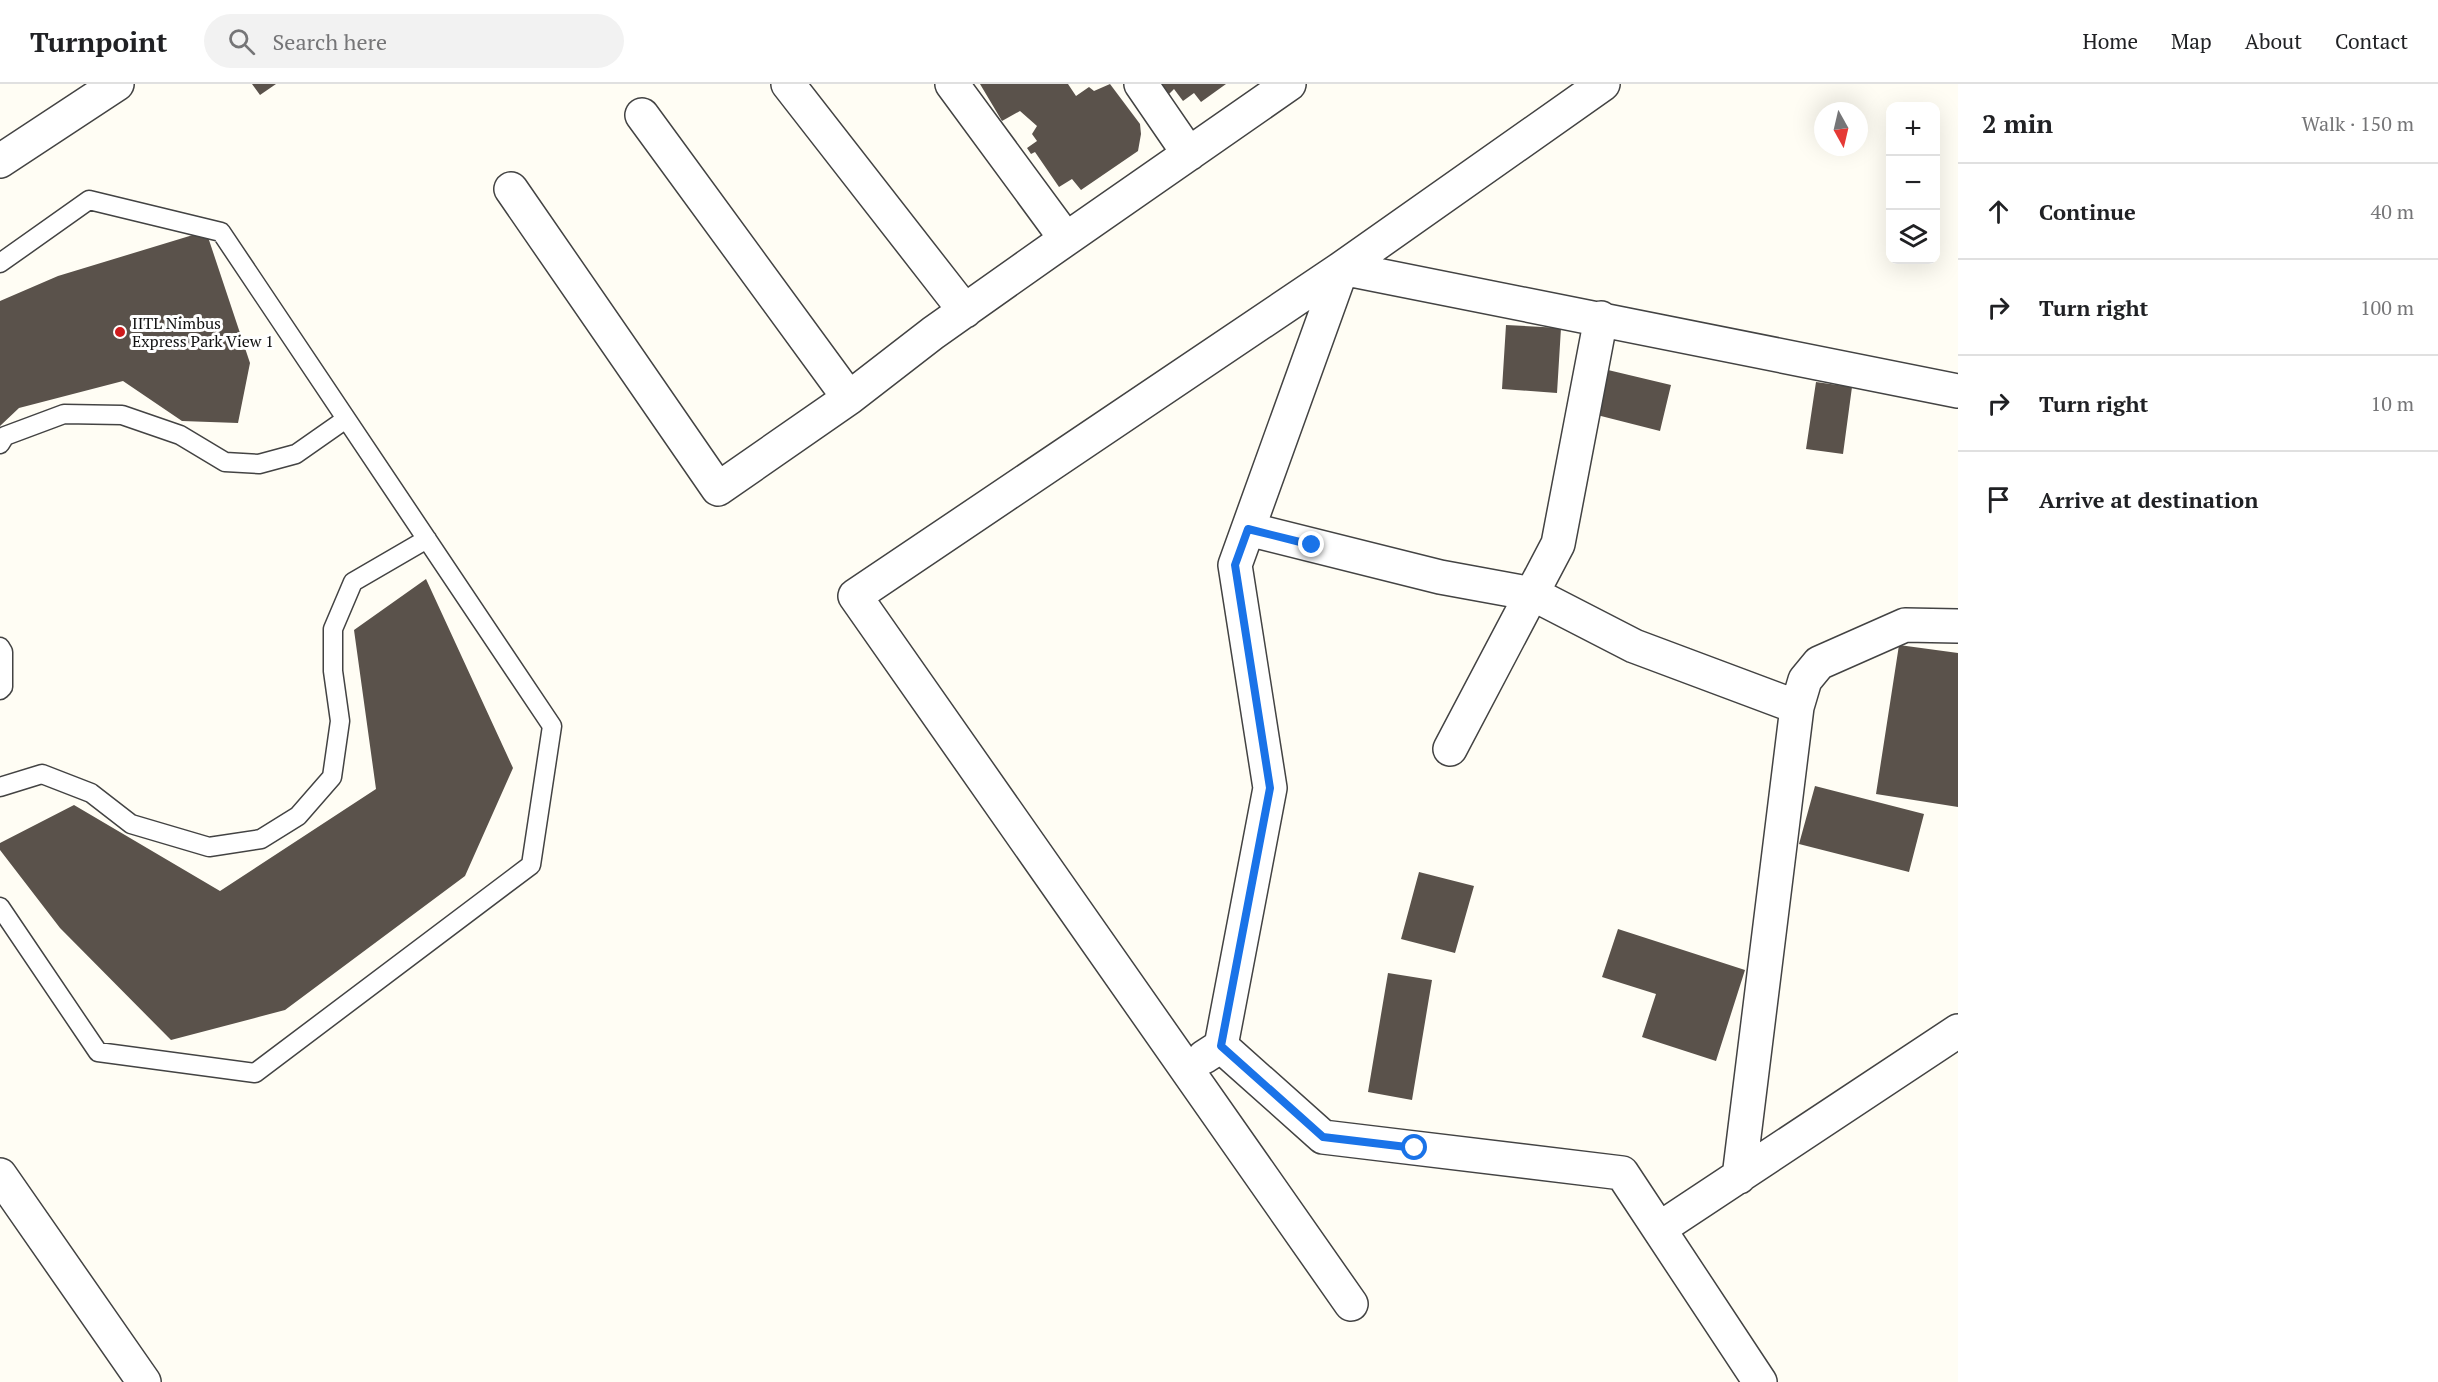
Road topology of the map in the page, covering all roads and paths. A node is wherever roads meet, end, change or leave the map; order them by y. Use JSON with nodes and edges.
{"nodes":[{"id":1,"x":117,"y":84,"type":"edge"},
{"id":2,"x":788,"y":84,"type":"edge"},
{"id":3,"x":952,"y":84,"type":"edge"},
{"id":4,"x":1141,"y":84,"type":"edge"},
{"id":5,"x":1289,"y":84,"type":"edge"},
{"id":6,"x":1603,"y":84,"type":"edge"},
{"id":7,"x":642,"y":116,"type":"dead end"},
{"id":8,"x":1189,"y":154,"type":"junction"},
{"id":9,"x":0,"y":161,"type":"edge"},
{"id":10,"x":511,"y":189,"type":"dead end"},
{"id":11,"x":1066,"y":239,"type":"junction"},
{"id":12,"x":0,"y":262,"type":"edge"},
{"id":13,"x":1342,"y":268,"type":"junction"},
{"id":14,"x":965,"y":310,"type":"junction"},
{"id":15,"x":1601,"y":318,"type":"junction"},
{"id":16,"x":1958,"y":391,"type":"edge"},
{"id":17,"x":849,"y":398,"type":"junction"},
{"id":18,"x":346,"y":419,"type":"junction"},
{"id":19,"x":0,"y":444,"type":"edge"},
{"id":20,"x":1248,"y":529,"type":"junction"},
{"id":21,"x":427,"y":539,"type":"junction"},
{"id":22,"x":1533,"y":594,"type":"junction"},
{"id":23,"x":1958,"y":626,"type":"edge"},
{"id":24,"x":0,"y":647,"type":"edge"},
{"id":25,"x":0,"y":690,"type":"edge"},
{"id":26,"x":1797,"y":707,"type":"junction"},
{"id":27,"x":1450,"y":749,"type":"dead end"},
{"id":28,"x":0,"y":787,"type":"edge"},
{"id":29,"x":0,"y":907,"type":"edge"},
{"id":30,"x":1958,"y":1031,"type":"edge"},
{"id":31,"x":1221,"y":1046,"type":"junction"},
{"id":32,"x":1186,"y":1069,"type":"junction"},
{"id":33,"x":0,"y":1176,"type":"edge"},
{"id":34,"x":1739,"y":1177,"type":"junction"},
{"id":35,"x":1659,"y":1229,"type":"junction"},
{"id":36,"x":1351,"y":1304,"type":"dead end"},
{"id":37,"x":144,"y":1382,"type":"edge"},
{"id":38,"x":1760,"y":1382,"type":"edge"}],
"edges":[{"from":1,"to":9,"type":"street"},
{"from":2,"to":14,"type":"street"},
{"from":3,"to":11,"type":"street"},
{"from":4,"to":8,"type":"street"},
{"from":5,"to":8,"type":"street"},
{"from":6,"to":13,"type":"street"},
{"from":7,"to":17,"type":"street"},
{"from":8,"to":11,"type":"street"},
{"from":10,"to":17,"type":"street"},
{"from":11,"to":14,"type":"street"},
{"from":12,"to":18,"type":"lane"},
{"from":13,"to":15,"type":"street"},
{"from":13,"to":20,"type":"street"},
{"from":13,"to":32,"type":"street"},
{"from":14,"to":17,"type":"street"},
{"from":15,"to":16,"type":"street"},
{"from":15,"to":22,"type":"street"},
{"from":18,"to":19,"type":"lane"},
{"from":18,"to":21,"type":"lane"},
{"from":20,"to":22,"type":"street"},
{"from":20,"to":31,"type":"street"},
{"from":21,"to":28,"type":"lane"},
{"from":21,"to":29,"type":"lane"},
{"from":22,"to":26,"type":"street"},
{"from":22,"to":27,"type":"street"},
{"from":23,"to":26,"type":"street"},
{"from":24,"to":25,"type":"lane"},
{"from":26,"to":34,"type":"street"},
{"from":30,"to":34,"type":"street"},
{"from":31,"to":32,"type":"street"},
{"from":31,"to":35,"type":"street"},
{"from":32,"to":36,"type":"street"},
{"from":33,"to":37,"type":"street"},
{"from":34,"to":35,"type":"street"},
{"from":35,"to":38,"type":"street"}]}
